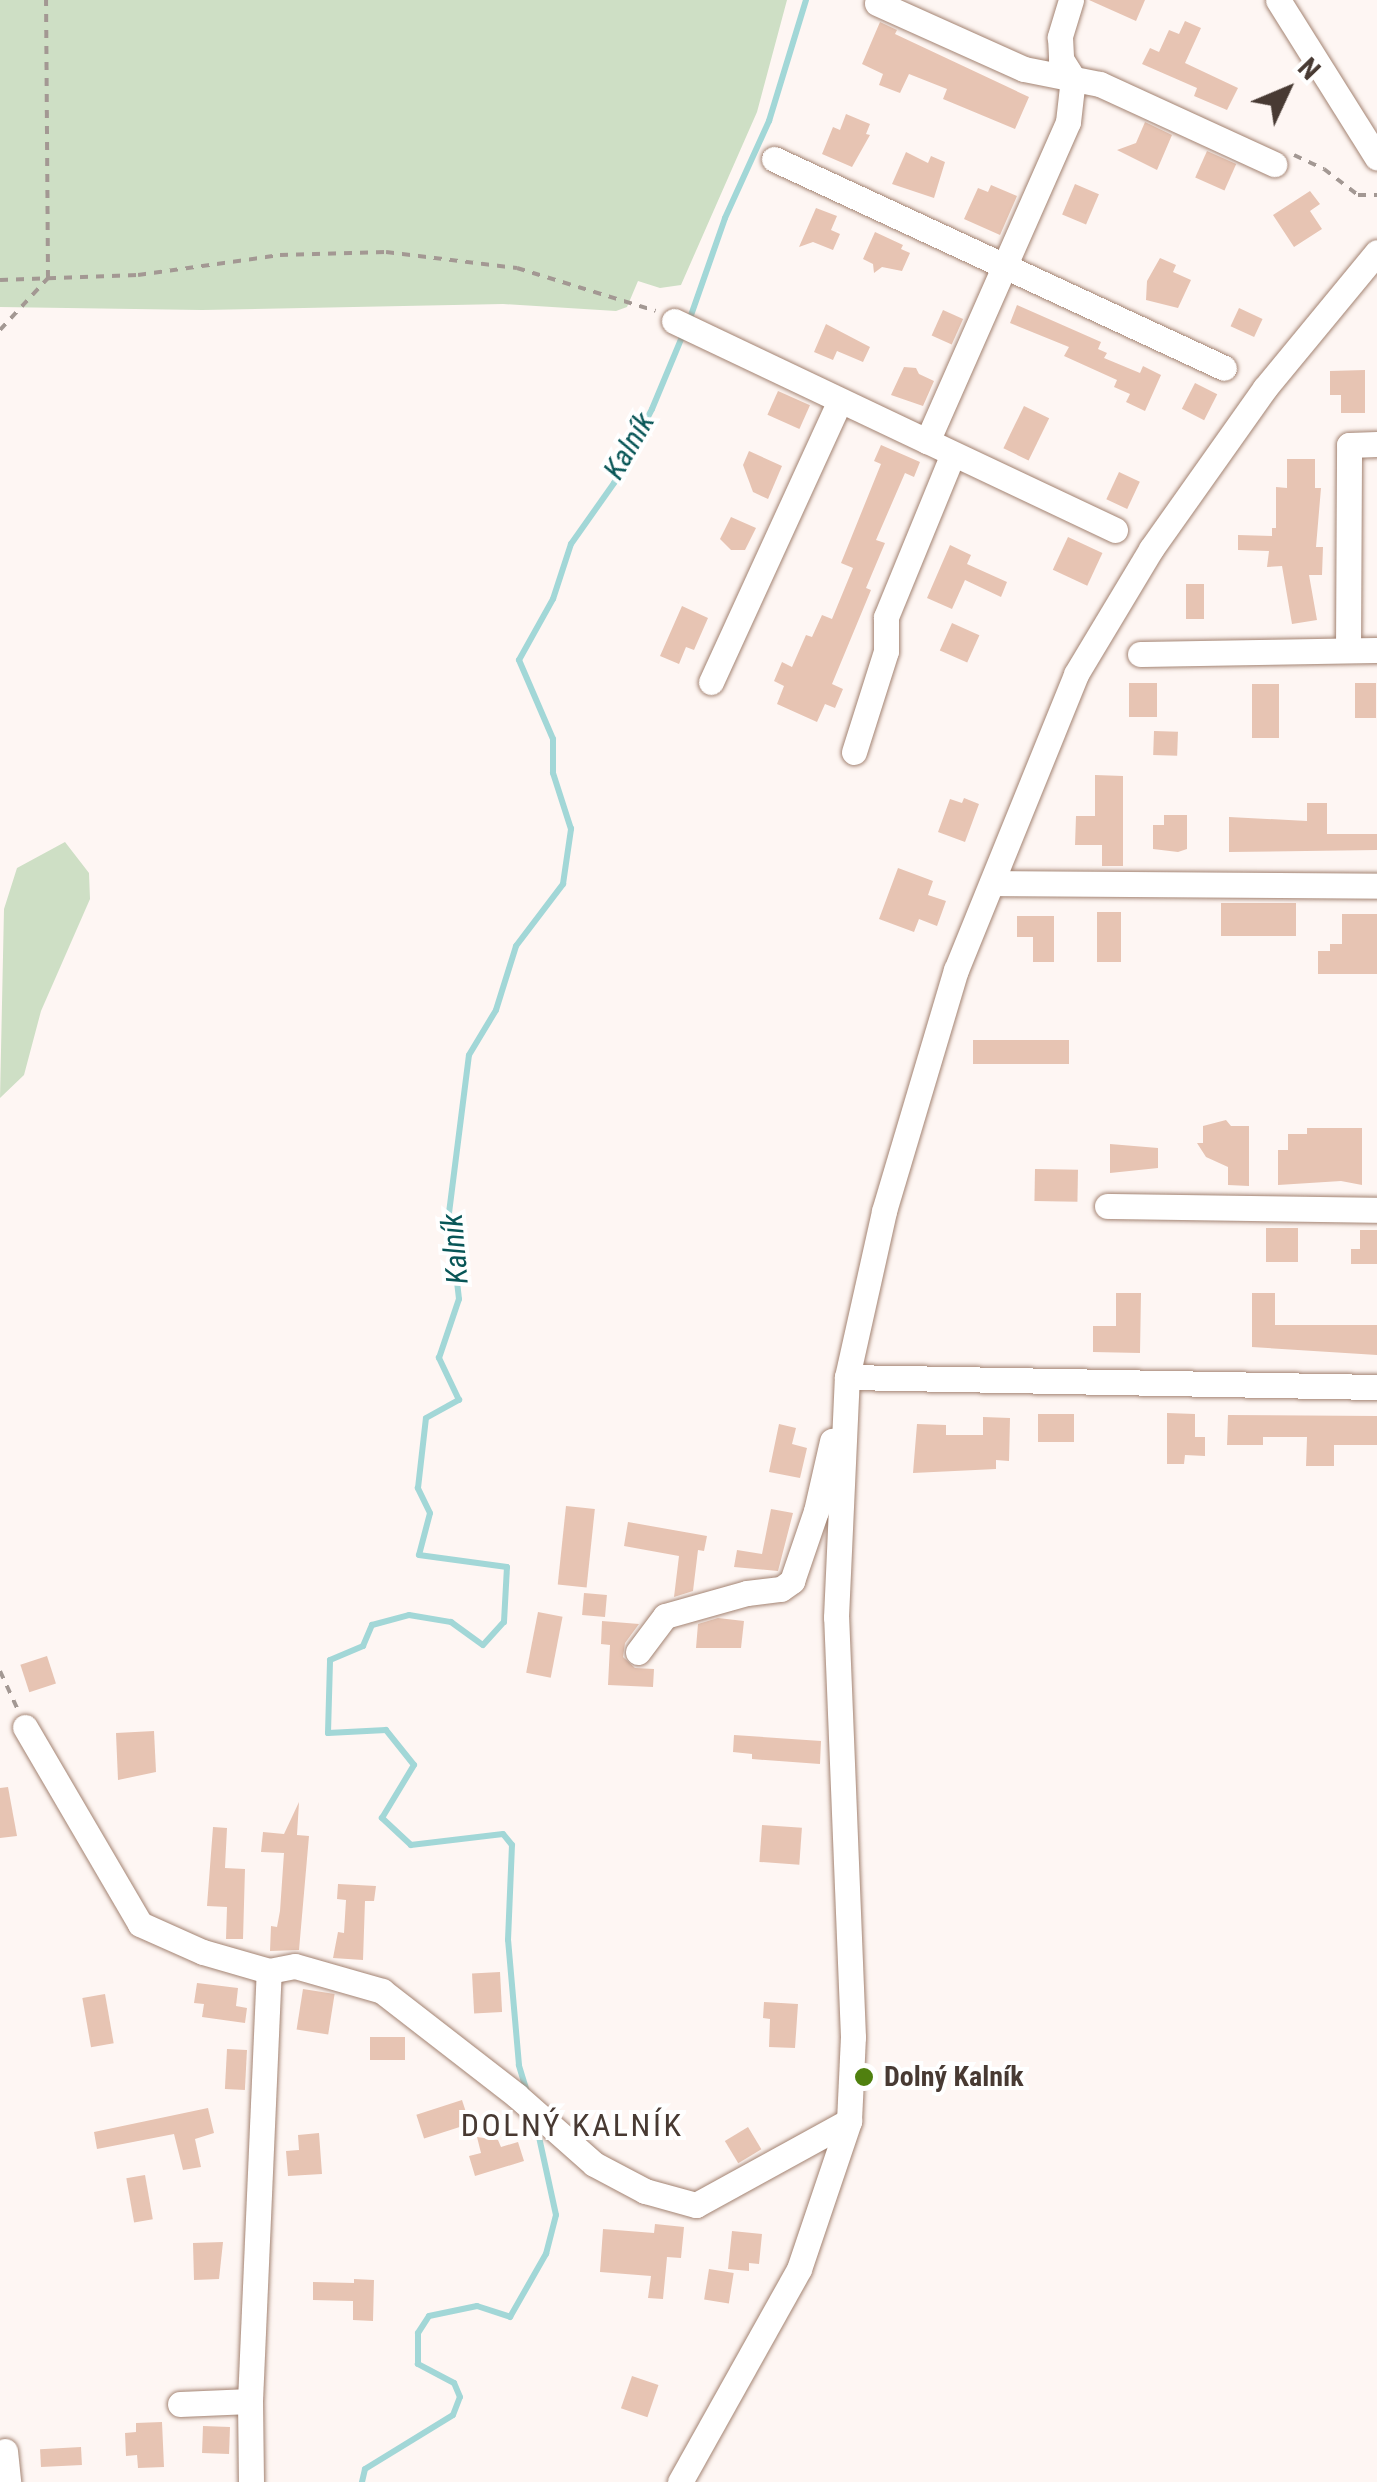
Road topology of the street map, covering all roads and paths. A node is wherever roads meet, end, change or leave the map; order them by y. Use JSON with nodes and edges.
{"nodes":[{"id":1,"x":46,"y":0,"type":"edge"},
{"id":2,"x":1071,"y":0,"type":"edge"},
{"id":3,"x":1278,"y":0,"type":"edge"},
{"id":4,"x":877,"y":3,"type":"dead end"},
{"id":5,"x":1073,"y":78,"type":"junction"},
{"id":6,"x":1377,"y":158,"type":"edge"},
{"id":7,"x":774,"y":159,"type":"dead end"},
{"id":8,"x":1270,"y":162,"type":"joint"},
{"id":9,"x":1377,"y":195,"type":"edge"},
{"id":10,"x":1377,"y":252,"type":"edge"},
{"id":11,"x":1007,"y":266,"type":"junction"},
{"id":12,"x":48,"y":278,"type":"junction"},
{"id":13,"x":0,"y":280,"type":"edge"},
{"id":14,"x":686,"y":327,"type":"joint"},
{"id":15,"x":0,"y":330,"type":"edge"},
{"id":16,"x":1224,"y":368,"type":"dead end"},
{"id":17,"x":840,"y":402,"type":"junction"},
{"id":18,"x":927,"y":441,"type":"junction"},
{"id":19,"x":1377,"y":444,"type":"edge"},
{"id":20,"x":953,"y":454,"type":"junction"},
{"id":21,"x":1115,"y":530,"type":"dead end"},
{"id":22,"x":1348,"y":650,"type":"junction"},
{"id":23,"x":1377,"y":650,"type":"edge"},
{"id":24,"x":1140,"y":654,"type":"dead end"},
{"id":25,"x":711,"y":682,"type":"dead end"},
{"id":26,"x":854,"y":752,"type":"dead end"},
{"id":27,"x":992,"y":883,"type":"junction"},
{"id":28,"x":1377,"y":886,"type":"edge"},
{"id":29,"x":1106,"y":1206,"type":"dead end"},
{"id":30,"x":1377,"y":1210,"type":"edge"},
{"id":31,"x":848,"y":1377,"type":"junction"},
{"id":32,"x":1377,"y":1387,"type":"edge"},
{"id":33,"x":844,"y":1435,"type":"junction"},
{"id":34,"x":638,"y":1652,"type":"dead end"},
{"id":35,"x":0,"y":1671,"type":"edge"},
{"id":36,"x":25,"y":1727,"type":"joint"},
{"id":37,"x":269,"y":1971,"type":"junction"},
{"id":38,"x":849,"y":2121,"type":"junction"},
{"id":39,"x":250,"y":2401,"type":"junction"},
{"id":40,"x":180,"y":2404,"type":"dead end"},
{"id":41,"x":5,"y":2451,"type":"dead end"},
{"id":42,"x":8,"y":2482,"type":"edge"},
{"id":43,"x":251,"y":2482,"type":"edge"},
{"id":44,"x":680,"y":2482,"type":"edge"}],
"edges":[{"from":1,"to":12,"type":"path"},
{"from":2,"to":5,"type":"street"},
{"from":3,"to":6,"type":"street"},
{"from":4,"to":5,"type":"street"},
{"from":5,"to":8,"type":"street"},
{"from":5,"to":11,"type":"street"},
{"from":7,"to":11,"type":"street"},
{"from":8,"to":9,"type":"path"},
{"from":10,"to":27,"type":"street"},
{"from":11,"to":16,"type":"street"},
{"from":11,"to":18,"type":"street"},
{"from":12,"to":13,"type":"path"},
{"from":12,"to":14,"type":"path"},
{"from":12,"to":15,"type":"path"},
{"from":14,"to":17,"type":"street"},
{"from":17,"to":18,"type":"street"},
{"from":17,"to":25,"type":"street"},
{"from":18,"to":20,"type":"street"},
{"from":19,"to":22,"type":"street"},
{"from":20,"to":21,"type":"street"},
{"from":20,"to":26,"type":"street"},
{"from":22,"to":23,"type":"street"},
{"from":22,"to":24,"type":"street"},
{"from":27,"to":28,"type":"street"},
{"from":27,"to":31,"type":"street"},
{"from":29,"to":30,"type":"street"},
{"from":31,"to":32,"type":"street"},
{"from":31,"to":33,"type":"street"},
{"from":33,"to":34,"type":"street"},
{"from":33,"to":38,"type":"street"},
{"from":35,"to":36,"type":"path"},
{"from":36,"to":37,"type":"street"},
{"from":37,"to":38,"type":"street"},
{"from":37,"to":39,"type":"street"},
{"from":38,"to":44,"type":"street"},
{"from":39,"to":40,"type":"street"},
{"from":39,"to":43,"type":"street"},
{"from":41,"to":42,"type":"street"}]}
